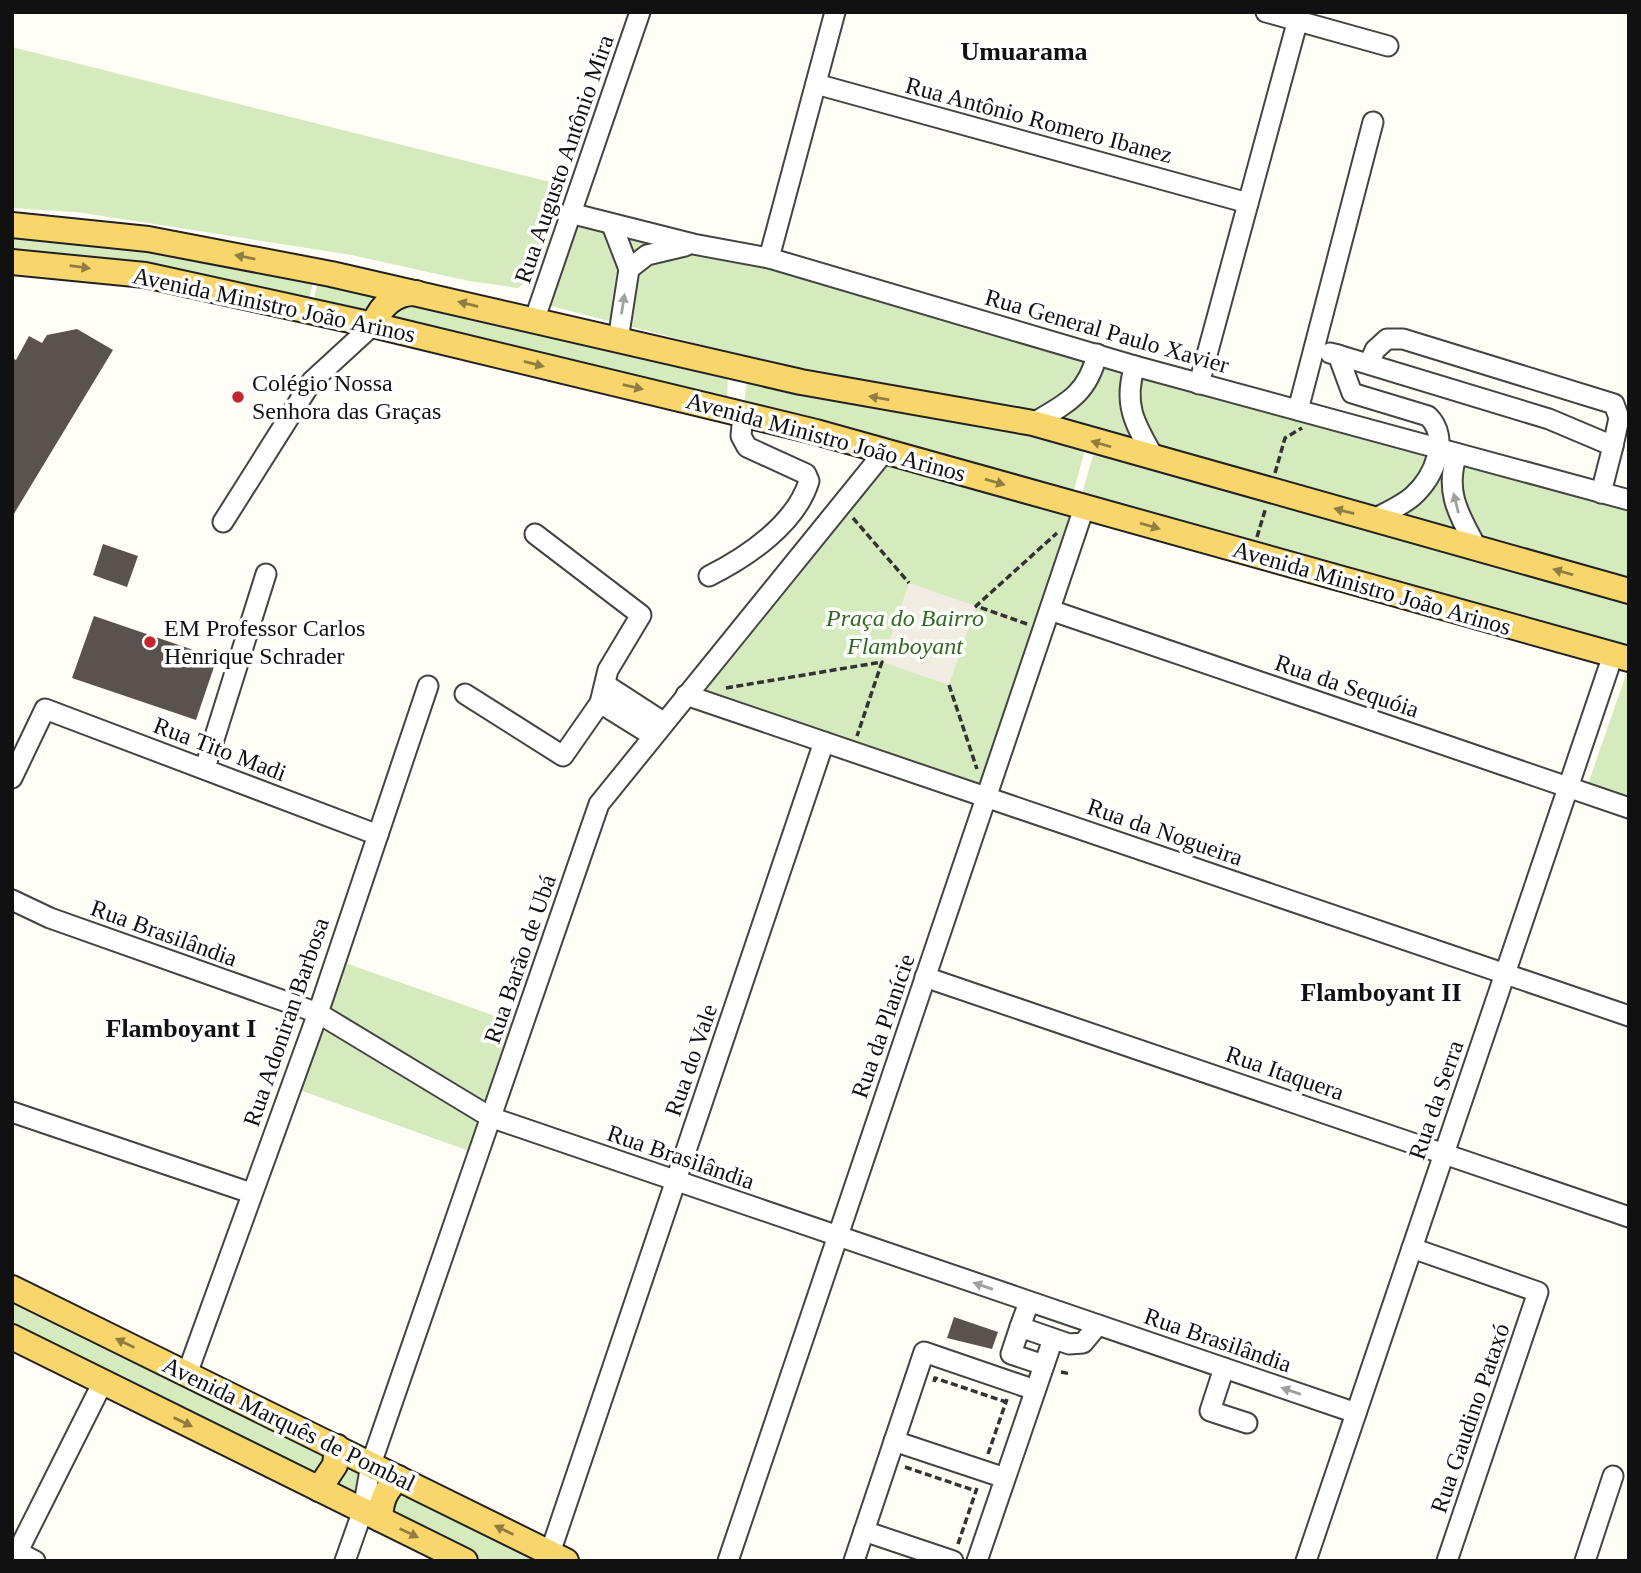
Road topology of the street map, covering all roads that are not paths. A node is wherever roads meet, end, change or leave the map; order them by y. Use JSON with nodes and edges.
{"nodes":[{"id":1,"x":640,"y":12,"type":"edge"},
{"id":2,"x":835,"y":12,"type":"edge"},
{"id":3,"x":1266,"y":12,"type":"edge"},
{"id":4,"x":1299,"y":17,"type":"edge"},
{"id":5,"x":1388,"y":46,"type":"dead end"},
{"id":6,"x":816,"y":84,"type":"junction"},
{"id":7,"x":1373,"y":122,"type":"dead end"},
{"id":8,"x":1248,"y":203,"type":"junction"},
{"id":9,"x":570,"y":213,"type":"junction"},
{"id":10,"x":12,"y":225,"type":"edge"},
{"id":11,"x":612,"y":225,"type":"junction"},
{"id":12,"x":693,"y":244,"type":"junction"},
{"id":13,"x":769,"y":258,"type":"junction"},
{"id":14,"x":12,"y":262,"type":"edge"},
{"id":15,"x":629,"y":269,"type":"junction"},
{"id":16,"x":424,"y":293,"type":"junction"},
{"id":17,"x":534,"y":321,"type":"junction"},
{"id":18,"x":373,"y":325,"type":"junction"},
{"id":19,"x":618,"y":340,"type":"junction"},
{"id":20,"x":1314,"y":348,"type":"junction"},
{"id":21,"x":1097,"y":354,"type":"junction"},
{"id":22,"x":1338,"y":355,"type":"junction"},
{"id":23,"x":1369,"y":364,"type":"junction"},
{"id":24,"x":1135,"y":366,"type":"junction"},
{"id":25,"x":566,"y":372,"type":"junction"},
{"id":26,"x":1199,"y":384,"type":"junction"},
{"id":27,"x":1298,"y":410,"type":"junction"},
{"id":28,"x":743,"y":414,"type":"junction"},
{"id":29,"x":1033,"y":424,"type":"junction"},
{"id":30,"x":1613,"y":446,"type":"junction"},
{"id":31,"x":886,"y":451,"type":"junction"},
{"id":32,"x":1448,"y":451,"type":"junction"},
{"id":33,"x":1156,"y":459,"type":"junction"},
{"id":34,"x":1601,"y":493,"type":"junction"},
{"id":35,"x":1629,"y":500,"type":"edge"},
{"id":36,"x":1084,"y":508,"type":"junction"},
{"id":37,"x":1374,"y":519,"type":"junction"},
{"id":38,"x":223,"y":522,"type":"dead end"},
{"id":39,"x":535,"y":534,"type":"dead end"},
{"id":40,"x":1477,"y":548,"type":"junction"},
{"id":41,"x":266,"y":574,"type":"dead end"},
{"id":42,"x":709,"y":576,"type":"dead end"},
{"id":43,"x":1629,"y":591,"type":"edge"},
{"id":44,"x":1046,"y":620,"type":"junction"},
{"id":45,"x":1621,"y":657,"type":"edge"},
{"id":46,"x":428,"y":686,"type":"dead end"},
{"id":47,"x":465,"y":694,"type":"dead end"},
{"id":48,"x":603,"y":694,"type":"junction"},
{"id":49,"x":686,"y":695,"type":"junction"},
{"id":50,"x":658,"y":729,"type":"junction"},
{"id":51,"x":824,"y":742,"type":"junction"},
{"id":52,"x":205,"y":768,"type":"junction"},
{"id":53,"x":12,"y":778,"type":"edge"},
{"id":54,"x":1568,"y":787,"type":"junction"},
{"id":55,"x":986,"y":797,"type":"junction"},
{"id":56,"x":1629,"y":808,"type":"edge"},
{"id":57,"x":378,"y":835,"type":"junction"},
{"id":58,"x":12,"y":900,"type":"edge"},
{"id":59,"x":1505,"y":974,"type":"junction"},
{"id":60,"x":926,"y":976,"type":"junction"},
{"id":61,"x":318,"y":1013,"type":"junction"},
{"id":62,"x":1629,"y":1016,"type":"edge"},
{"id":63,"x":12,"y":1112,"type":"edge"},
{"id":64,"x":490,"y":1116,"type":"junction"},
{"id":65,"x":1444,"y":1153,"type":"junction"},
{"id":66,"x":675,"y":1182,"type":"junction"},
{"id":67,"x":251,"y":1192,"type":"junction"},
{"id":68,"x":1629,"y":1217,"type":"edge"},
{"id":69,"x":838,"y":1236,"type":"junction"},
{"id":70,"x":1412,"y":1248,"type":"junction"},
{"id":71,"x":12,"y":1288,"type":"edge"},
{"id":72,"x":1029,"y":1301,"type":"junction"},
{"id":73,"x":1098,"y":1325,"type":"junction"},
{"id":74,"x":1020,"y":1327,"type":"junction"},
{"id":75,"x":12,"y":1338,"type":"edge"},
{"id":76,"x":1052,"y":1339,"type":"junction"},
{"id":77,"x":1044,"y":1365,"type":"junction"},
{"id":78,"x":1224,"y":1368,"type":"junction"},
{"id":79,"x":187,"y":1374,"type":"junction"},
{"id":80,"x":103,"y":1382,"type":"junction"},
{"id":81,"x":1030,"y":1388,"type":"junction"},
{"id":82,"x":1356,"y":1413,"type":"junction"},
{"id":83,"x":1247,"y":1423,"type":"dead end"},
{"id":84,"x":894,"y":1441,"type":"junction"},
{"id":85,"x":337,"y":1447,"type":"junction"},
{"id":86,"x":372,"y":1464,"type":"junction"},
{"id":87,"x":1613,"y":1476,"type":"dead end"},
{"id":88,"x":398,"y":1478,"type":"junction"},
{"id":89,"x":1005,"y":1478,"type":"junction"},
{"id":90,"x":319,"y":1489,"type":"junction"},
{"id":91,"x":372,"y":1515,"type":"junction"},
{"id":92,"x":864,"y":1531,"type":"junction"},
{"id":93,"x":14,"y":1554,"type":"edge"},
{"id":94,"x":954,"y":1555,"type":"edge"},
{"id":95,"x":558,"y":1557,"type":"edge"},
{"id":96,"x":35,"y":1561,"type":"edge"},
{"id":97,"x":345,"y":1561,"type":"edge"},
{"id":98,"x":465,"y":1561,"type":"edge"},
{"id":99,"x":728,"y":1561,"type":"edge"},
{"id":100,"x":854,"y":1561,"type":"edge"},
{"id":101,"x":977,"y":1561,"type":"edge"},
{"id":102,"x":1306,"y":1561,"type":"edge"},
{"id":103,"x":1447,"y":1561,"type":"edge"},
{"id":104,"x":1585,"y":1561,"type":"edge"}],
"edges":[{"from":1,"to":9,"type":"street","name":"Rua Augusto Antônio Mira"},
{"from":2,"to":6,"type":"street"},
{"from":3,"to":4,"type":"street"},
{"from":4,"to":5,"type":"street"},
{"from":4,"to":8,"type":"street"},
{"from":6,"to":8,"type":"street","name":"Rua Antônio Romero Ibanez"},
{"from":6,"to":13,"type":"street"},
{"from":7,"to":20,"type":"street"},
{"from":8,"to":26,"type":"street"},
{"from":9,"to":11,"type":"street","name":"Rua General Paulo Xavier"},
{"from":9,"to":17,"type":"street","name":"Rua Augusto Antônio Mira"},
{"from":16,"to":10,"type":"main road","name":"Avenida Ministro João Arinos","one_way":true},
{"from":11,"to":12,"type":"street","name":"Rua General Paulo Xavier"},
{"from":11,"to":15,"type":"street"},
{"from":12,"to":13,"type":"street","name":"Rua General Paulo Xavier"},
{"from":12,"to":15,"type":"street"},
{"from":13,"to":21,"type":"street","name":"Rua General Paulo Xavier"},
{"from":14,"to":18,"type":"main road","name":"Avenida Ministro João Arinos","one_way":true},
{"from":19,"to":15,"type":"street","one_way":true},
{"from":17,"to":16,"type":"main road","name":"Avenida Ministro João Arinos","one_way":true},
{"from":16,"to":18,"type":"main road"},
{"from":17,"to":19,"type":"main road","name":"Avenida Ministro João Arinos"},
{"from":18,"to":25,"type":"main road","name":"Avenida Ministro João Arinos","one_way":true},
{"from":18,"to":38,"type":"street"},
{"from":19,"to":25,"type":"main road"},
{"from":29,"to":19,"type":"main road","name":"Avenida Ministro João Arinos","one_way":true},
{"from":20,"to":22,"type":"street"},
{"from":20,"to":27,"type":"street"},
{"from":21,"to":24,"type":"street","name":"Rua General Paulo Xavier"},
{"from":21,"to":29,"type":"street"},
{"from":22,"to":23,"type":"street"},
{"from":22,"to":32,"type":"street"},
{"from":23,"to":30,"type":"street"},
{"from":23,"to":30,"type":"street"},
{"from":24,"to":26,"type":"street","name":"Rua General Paulo Xavier"},
{"from":24,"to":33,"type":"street"},
{"from":25,"to":28,"type":"main road","name":"Avenida Ministro João Arinos","one_way":true},
{"from":26,"to":27,"type":"street","name":"Rua General Paulo Xavier"},
{"from":27,"to":32,"type":"street","name":"Rua General Paulo Xavier"},
{"from":28,"to":31,"type":"main road","name":"Avenida Ministro João Arinos"},
{"from":28,"to":42,"type":"street"},
{"from":33,"to":29,"type":"main road","name":"Avenida Ministro João Arinos","one_way":true},
{"from":30,"to":34,"type":"street"},
{"from":31,"to":36,"type":"main road","name":"Avenida Ministro João Arinos","one_way":true},
{"from":31,"to":49,"type":"street","name":"Rua Barão de Ubá"},
{"from":32,"to":34,"type":"street","name":"Rua General Paulo Xavier"},
{"from":32,"to":37,"type":"street"},
{"from":40,"to":32,"type":"street","one_way":true},
{"from":37,"to":33,"type":"main road","name":"Avenida Ministro João Arinos","one_way":true},
{"from":34,"to":35,"type":"street","name":"Rua General Paulo Xavier"},
{"from":36,"to":44,"type":"street","name":"Rua da Planície"},
{"from":36,"to":45,"type":"main road","name":"Avenida Ministro João Arinos","one_way":true},
{"from":37,"to":40,"type":"main road","name":"Avenida Ministro João Arinos"},
{"from":39,"to":48,"type":"street"},
{"from":43,"to":40,"type":"main road","name":"Avenida Ministro João Arinos","one_way":true},
{"from":41,"to":52,"type":"street"},
{"from":44,"to":54,"type":"street","name":"Rua da Sequóia"},
{"from":44,"to":55,"type":"street","name":"Rua da Planície"},
{"from":45,"to":54,"type":"street","name":"Rua da Serra"},
{"from":46,"to":57,"type":"street","name":"Rua Adoniran Barbosa"},
{"from":47,"to":48,"type":"street"},
{"from":48,"to":50,"type":"street"},
{"from":49,"to":50,"type":"street","name":"Rua Barão de Ubá"},
{"from":49,"to":51,"type":"street","name":"Rua da Nogueira"},
{"from":50,"to":64,"type":"street","name":"Rua Barão de Ubá"},
{"from":51,"to":55,"type":"street","name":"Rua da Nogueira"},
{"from":51,"to":66,"type":"street","name":"Rua do Vale"},
{"from":52,"to":53,"type":"street","name":"Rua Tito Madi"},
{"from":52,"to":57,"type":"street","name":"Rua Tito Madi"},
{"from":54,"to":56,"type":"street","name":"Rua da Sequóia"},
{"from":54,"to":59,"type":"street","name":"Rua da Serra"},
{"from":55,"to":59,"type":"street","name":"Rua da Nogueira"},
{"from":55,"to":60,"type":"street","name":"Rua da Planície"},
{"from":57,"to":61,"type":"street","name":"Rua Adoniran Barbosa"},
{"from":58,"to":61,"type":"street","name":"Rua Brasilândia"},
{"from":59,"to":62,"type":"street","name":"Rua da Nogueira"},
{"from":59,"to":65,"type":"street","name":"Rua da Serra"},
{"from":60,"to":65,"type":"street","name":"Rua Itaquera"},
{"from":60,"to":69,"type":"street","name":"Rua da Planície"},
{"from":61,"to":64,"type":"street","name":"Rua Brasilândia"},
{"from":61,"to":67,"type":"street","name":"Rua Adoniran Barbosa"},
{"from":63,"to":67,"type":"street"},
{"from":64,"to":66,"type":"street","name":"Rua Brasilândia"},
{"from":64,"to":86,"type":"street","name":"Rua Barão de Ubá"},
{"from":65,"to":68,"type":"street","name":"Rua Itaquera"},
{"from":65,"to":70,"type":"street","name":"Rua da Serra"},
{"from":66,"to":69,"type":"street","name":"Rua Brasilândia"},
{"from":66,"to":95,"type":"street","name":"Rua do Vale"},
{"from":67,"to":79,"type":"street","name":"Rua Adoniran Barbosa"},
{"from":72,"to":69,"type":"street","name":"Rua Brasilândia","one_way":true},
{"from":69,"to":99,"type":"street","name":"Rua da Planície"},
{"from":70,"to":82,"type":"street","name":"Rua da Serra"},
{"from":70,"to":103,"type":"street","name":"Rua Gaudino Pataxó"},
{"from":79,"to":71,"type":"main road","name":"Avenida Marquês de Pombal","one_way":true},
{"from":72,"to":73,"type":"street","name":"Rua Brasilândia"},
{"from":72,"to":74,"type":"street"},
{"from":73,"to":76,"type":"street"},
{"from":73,"to":78,"type":"street","name":"Rua Brasilândia"},
{"from":74,"to":76,"type":"street"},
{"from":74,"to":77,"type":"street"},
{"from":75,"to":80,"type":"main road","name":"Avenida Marquês de Pombal"},
{"from":76,"to":77,"type":"street"},
{"from":77,"to":81,"type":"street"},
{"from":82,"to":78,"type":"street","name":"Rua Brasilândia","one_way":true},
{"from":78,"to":83,"type":"street"},
{"from":79,"to":85,"type":"main road","name":"Avenida Marquês de Pombal"},
{"from":80,"to":90,"type":"main road","name":"Avenida Marquês de Pombal","one_way":true},
{"from":80,"to":93,"type":"street"},
{"from":81,"to":84,"type":"street"},
{"from":81,"to":89,"type":"street"},
{"from":82,"to":102,"type":"street","name":"Rua da Serra"},
{"from":84,"to":89,"type":"street"},
{"from":84,"to":92,"type":"street"},
{"from":85,"to":86,"type":"main road","name":"Avenida Marquês de Pombal"},
{"from":85,"to":90,"type":"main road"},
{"from":86,"to":88,"type":"main road","name":"Avenida Marquês de Pombal"},
{"from":86,"to":91,"type":"street","name":"Rua Barão de Ubá"},
{"from":87,"to":104,"type":"street"},
{"from":88,"to":91,"type":"main road"},
{"from":95,"to":88,"type":"main road","name":"Avenida Marquês de Pombal","one_way":true},
{"from":89,"to":101,"type":"street"},
{"from":90,"to":91,"type":"main road","name":"Avenida Marquês de Pombal"},
{"from":91,"to":97,"type":"street","name":"Rua Barão de Ubá"},
{"from":91,"to":98,"type":"main road","name":"Avenida Marquês de Pombal","one_way":true},
{"from":92,"to":94,"type":"street"},
{"from":92,"to":100,"type":"street"},
{"from":93,"to":96,"type":"street"}]}
